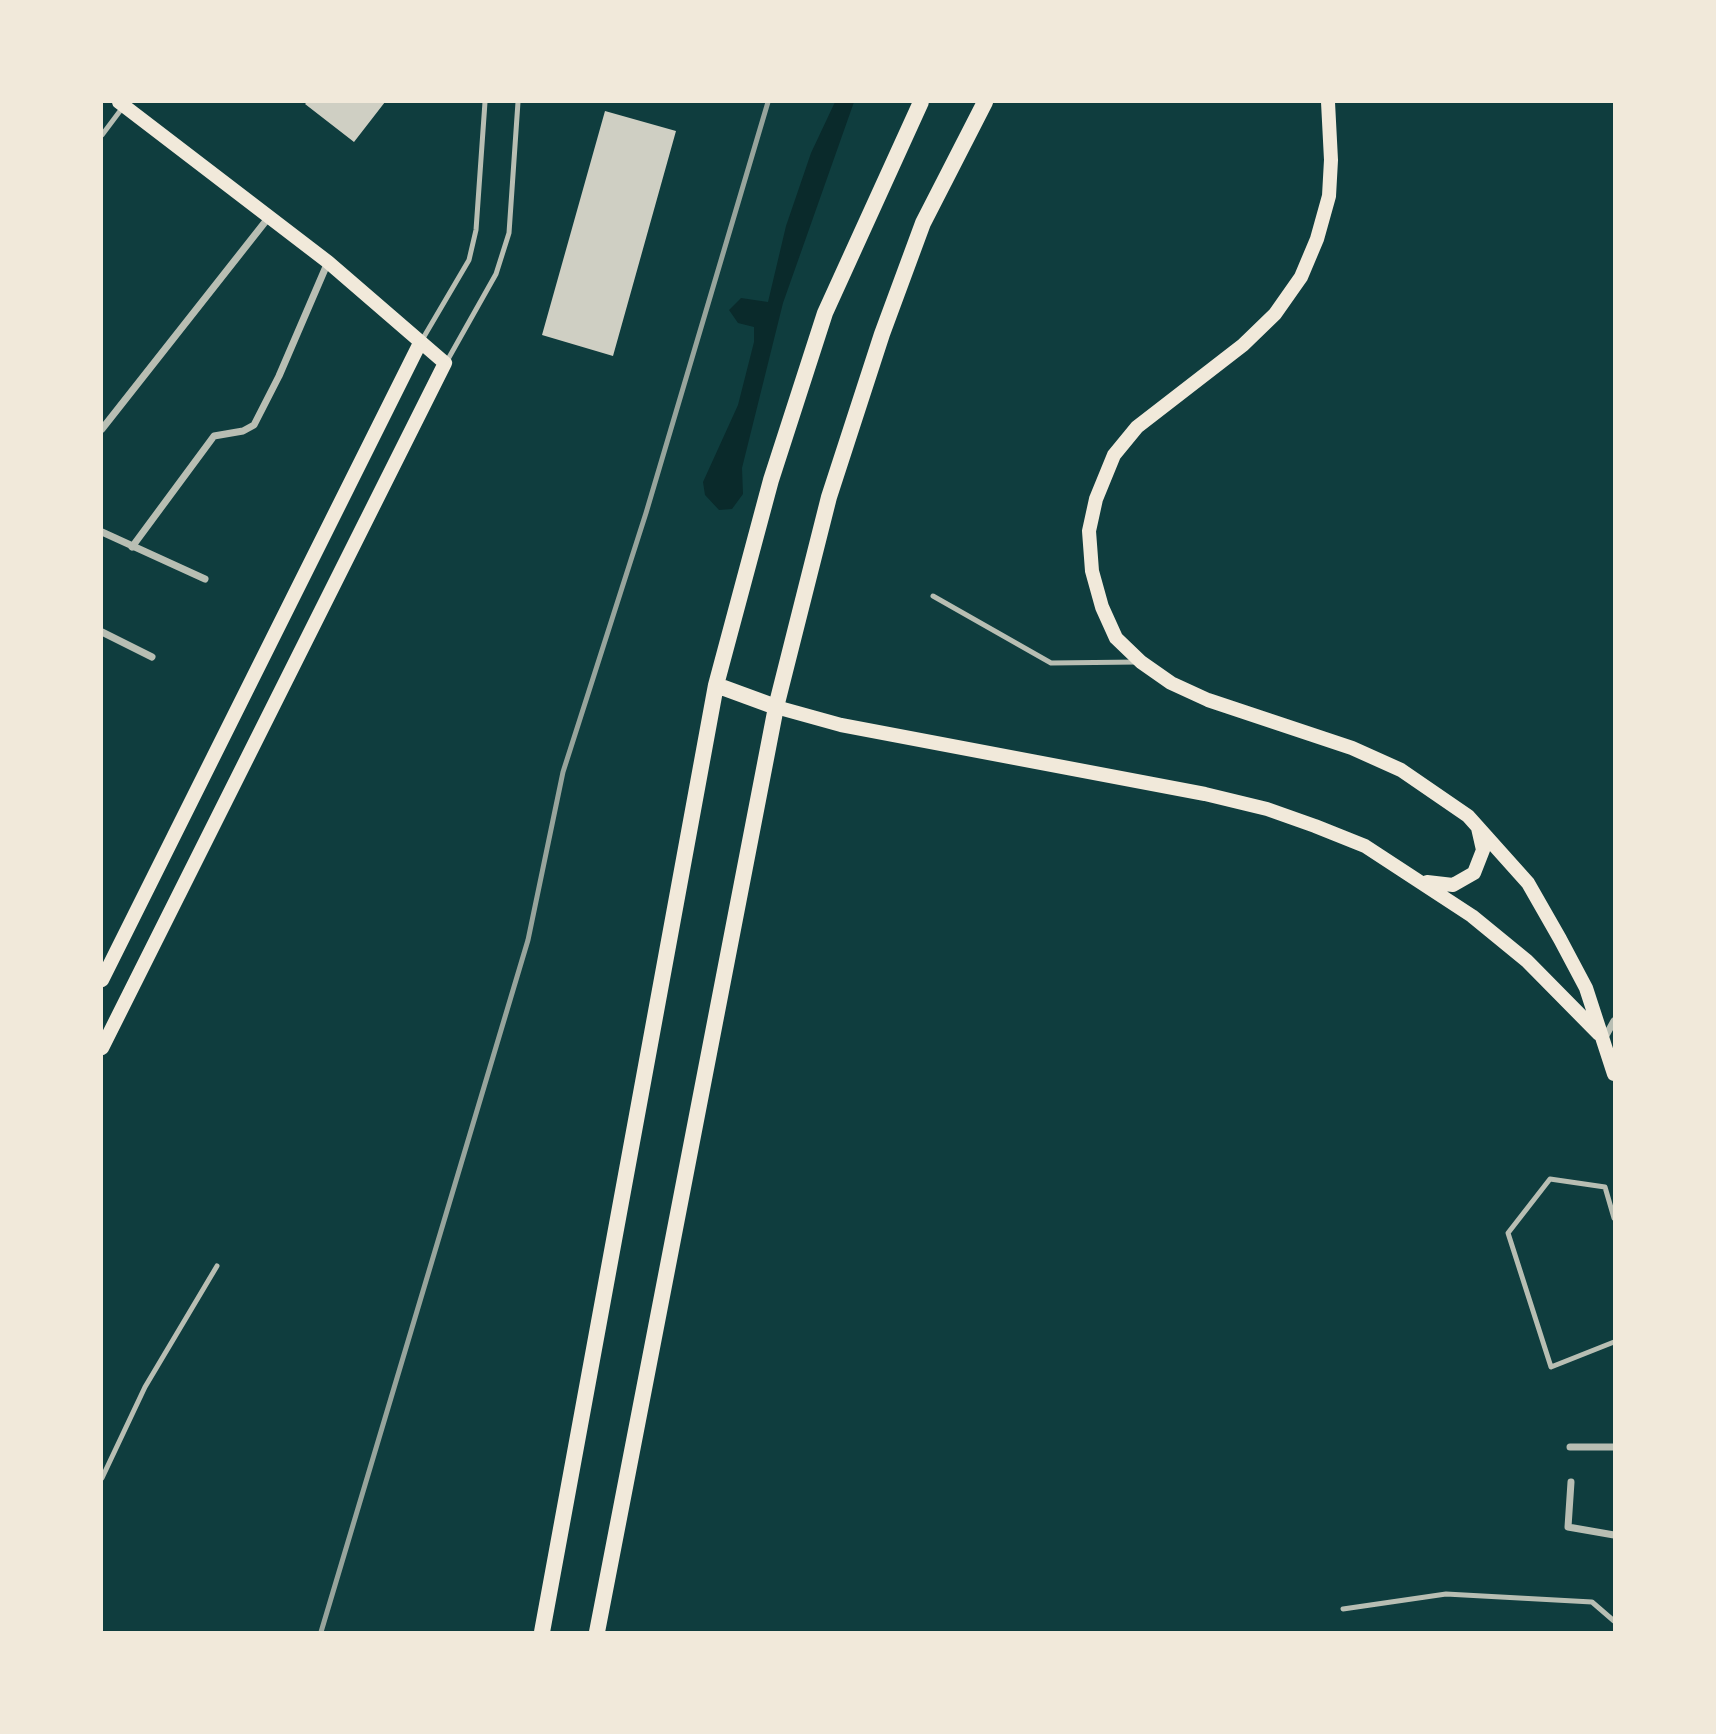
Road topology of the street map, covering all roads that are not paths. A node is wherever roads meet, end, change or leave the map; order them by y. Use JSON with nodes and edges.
{"nodes":[{"id":1,"x":485,"y":102,"type":"edge"},
{"id":2,"x":518,"y":102,"type":"edge"},
{"id":3,"x":921,"y":102,"type":"edge"},
{"id":4,"x":985,"y":102,"type":"edge"},
{"id":5,"x":1328,"y":102,"type":"edge"},
{"id":6,"x":122,"y":104,"type":"edge"},
{"id":7,"x":102,"y":135,"type":"edge"},
{"id":8,"x":269,"y":217,"type":"junction"},
{"id":9,"x":328,"y":262,"type":"junction"},
{"id":10,"x":420,"y":343,"type":"junction"},
{"id":11,"x":445,"y":363,"type":"junction"},
{"id":12,"x":102,"y":429,"type":"edge"},
{"id":13,"x":102,"y":532,"type":"edge"},
{"id":14,"x":132,"y":547,"type":"junction"},
{"id":15,"x":205,"y":579,"type":"dead end"},
{"id":16,"x":933,"y":596,"type":"dead end"},
{"id":17,"x":102,"y":632,"type":"edge"},
{"id":18,"x":152,"y":657,"type":"dead end"},
{"id":19,"x":1141,"y":662,"type":"junction"},
{"id":20,"x":716,"y":685,"type":"junction"},
{"id":21,"x":776,"y":707,"type":"junction"},
{"id":22,"x":1468,"y":816,"type":"junction"},
{"id":23,"x":1418,"y":878,"type":"junction"},
{"id":24,"x":102,"y":980,"type":"edge"},
{"id":25,"x":1615,"y":1021,"type":"edge"},
{"id":26,"x":1604,"y":1039,"type":"junction"},
{"id":27,"x":102,"y":1048,"type":"edge"},
{"id":28,"x":1615,"y":1074,"type":"edge"},
{"id":29,"x":1615,"y":1218,"type":"edge"},
{"id":30,"x":217,"y":1266,"type":"dead end"},
{"id":31,"x":1615,"y":1342,"type":"edge"},
{"id":32,"x":1570,"y":1447,"type":"dead end"},
{"id":33,"x":1615,"y":1447,"type":"edge"},
{"id":34,"x":102,"y":1478,"type":"edge"},
{"id":35,"x":1571,"y":1482,"type":"dead end"},
{"id":36,"x":1615,"y":1535,"type":"edge"},
{"id":37,"x":1343,"y":1609,"type":"dead end"},
{"id":38,"x":1615,"y":1621,"type":"edge"},
{"id":39,"x":542,"y":1633,"type":"edge"},
{"id":40,"x":597,"y":1633,"type":"edge"}],
"edges":[{"from":1,"to":10,"type":"lane"},
{"from":2,"to":11,"type":"lane"},
{"from":3,"to":20,"type":"main road"},
{"from":4,"to":21,"type":"main road"},
{"from":5,"to":19,"type":"main road"},
{"from":6,"to":7,"type":"lane"},
{"from":6,"to":8,"type":"main road"},
{"from":8,"to":9,"type":"main road"},
{"from":8,"to":12,"type":"street"},
{"from":9,"to":10,"type":"main road"},
{"from":9,"to":14,"type":"street"},
{"from":10,"to":11,"type":"main road"},
{"from":10,"to":24,"type":"main road"},
{"from":11,"to":27,"type":"main road"},
{"from":13,"to":14,"type":"street"},
{"from":14,"to":15,"type":"street"},
{"from":16,"to":19,"type":"lane"},
{"from":17,"to":18,"type":"street"},
{"from":19,"to":22,"type":"main road"},
{"from":20,"to":21,"type":"main road"},
{"from":20,"to":39,"type":"main road"},
{"from":21,"to":23,"type":"main road"},
{"from":21,"to":40,"type":"main road"},
{"from":22,"to":23,"type":"main road"},
{"from":22,"to":26,"type":"main road"},
{"from":23,"to":26,"type":"main road"},
{"from":25,"to":26,"type":"street"},
{"from":26,"to":28,"type":"main road"},
{"from":29,"to":31,"type":"lane"},
{"from":30,"to":34,"type":"lane"},
{"from":32,"to":33,"type":"street"},
{"from":35,"to":36,"type":"street"},
{"from":37,"to":38,"type":"lane"}]}
